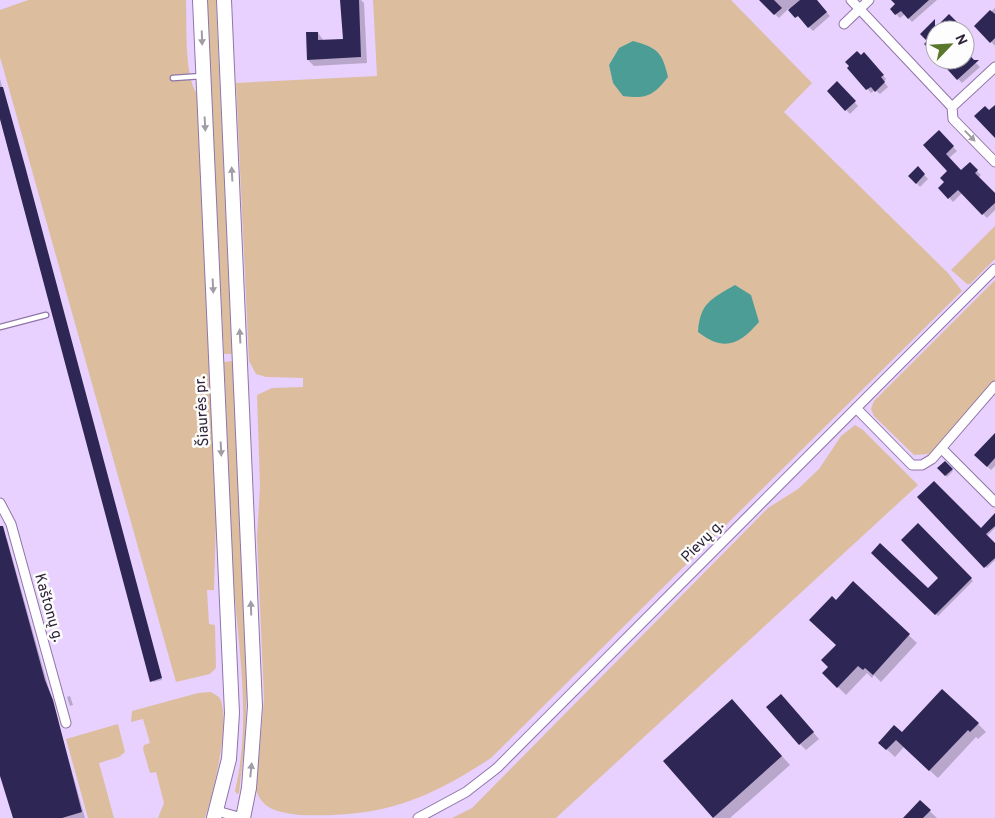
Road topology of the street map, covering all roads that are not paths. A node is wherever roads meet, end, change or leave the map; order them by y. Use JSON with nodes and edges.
{"nodes":[{"id":1,"x":200,"y":0,"type":"edge"},
{"id":2,"x":224,"y":0,"type":"edge"},
{"id":3,"x":850,"y":0,"type":"edge"},
{"id":4,"x":869,"y":0,"type":"edge"},
{"id":5,"x":859,"y":10,"type":"junction"},
{"id":6,"x":844,"y":24,"type":"dead end"},
{"id":7,"x":995,"y":67,"type":"edge"},
{"id":8,"x":203,"y":76,"type":"junction"},
{"id":9,"x":173,"y":78,"type":"dead end"},
{"id":10,"x":952,"y":107,"type":"junction"},
{"id":11,"x":995,"y":162,"type":"edge"},
{"id":12,"x":995,"y":269,"type":"edge"},
{"id":13,"x":46,"y":315,"type":"dead end"},
{"id":14,"x":0,"y":327,"type":"edge"},
{"id":15,"x":995,"y":386,"type":"edge"},
{"id":16,"x":856,"y":408,"type":"junction"},
{"id":17,"x":942,"y":450,"type":"junction"},
{"id":18,"x":0,"y":502,"type":"edge"},
{"id":19,"x":995,"y":502,"type":"edge"},
{"id":20,"x":66,"y":723,"type":"dead end"},
{"id":21,"x":216,"y":814,"type":"edge"},
{"id":22,"x":242,"y":818,"type":"edge"},
{"id":23,"x":418,"y":818,"type":"edge"}],
"edges":[{"from":1,"to":8,"type":"main road","name":"Šiaurės pr.","one_way":true},
{"from":22,"to":2,"type":"main road","one_way":true},
{"from":3,"to":5,"type":"street"},
{"from":4,"to":5,"type":"street"},
{"from":5,"to":6,"type":"street"},
{"from":5,"to":10,"type":"street"},
{"from":7,"to":10,"type":"street"},
{"from":8,"to":9,"type":"lane"},
{"from":8,"to":21,"type":"main road","name":"Šiaurės pr.","one_way":true},
{"from":10,"to":11,"type":"street","one_way":true},
{"from":12,"to":16,"type":"street","name":"Pievų g."},
{"from":13,"to":14,"type":"lane"},
{"from":15,"to":17,"type":"street"},
{"from":16,"to":17,"type":"street"},
{"from":16,"to":23,"type":"street","name":"Pievų g."},
{"from":17,"to":19,"type":"street"},
{"from":18,"to":20,"type":"street","name":"Kaštonų g."},
{"from":21,"to":22,"type":"street"}]}
